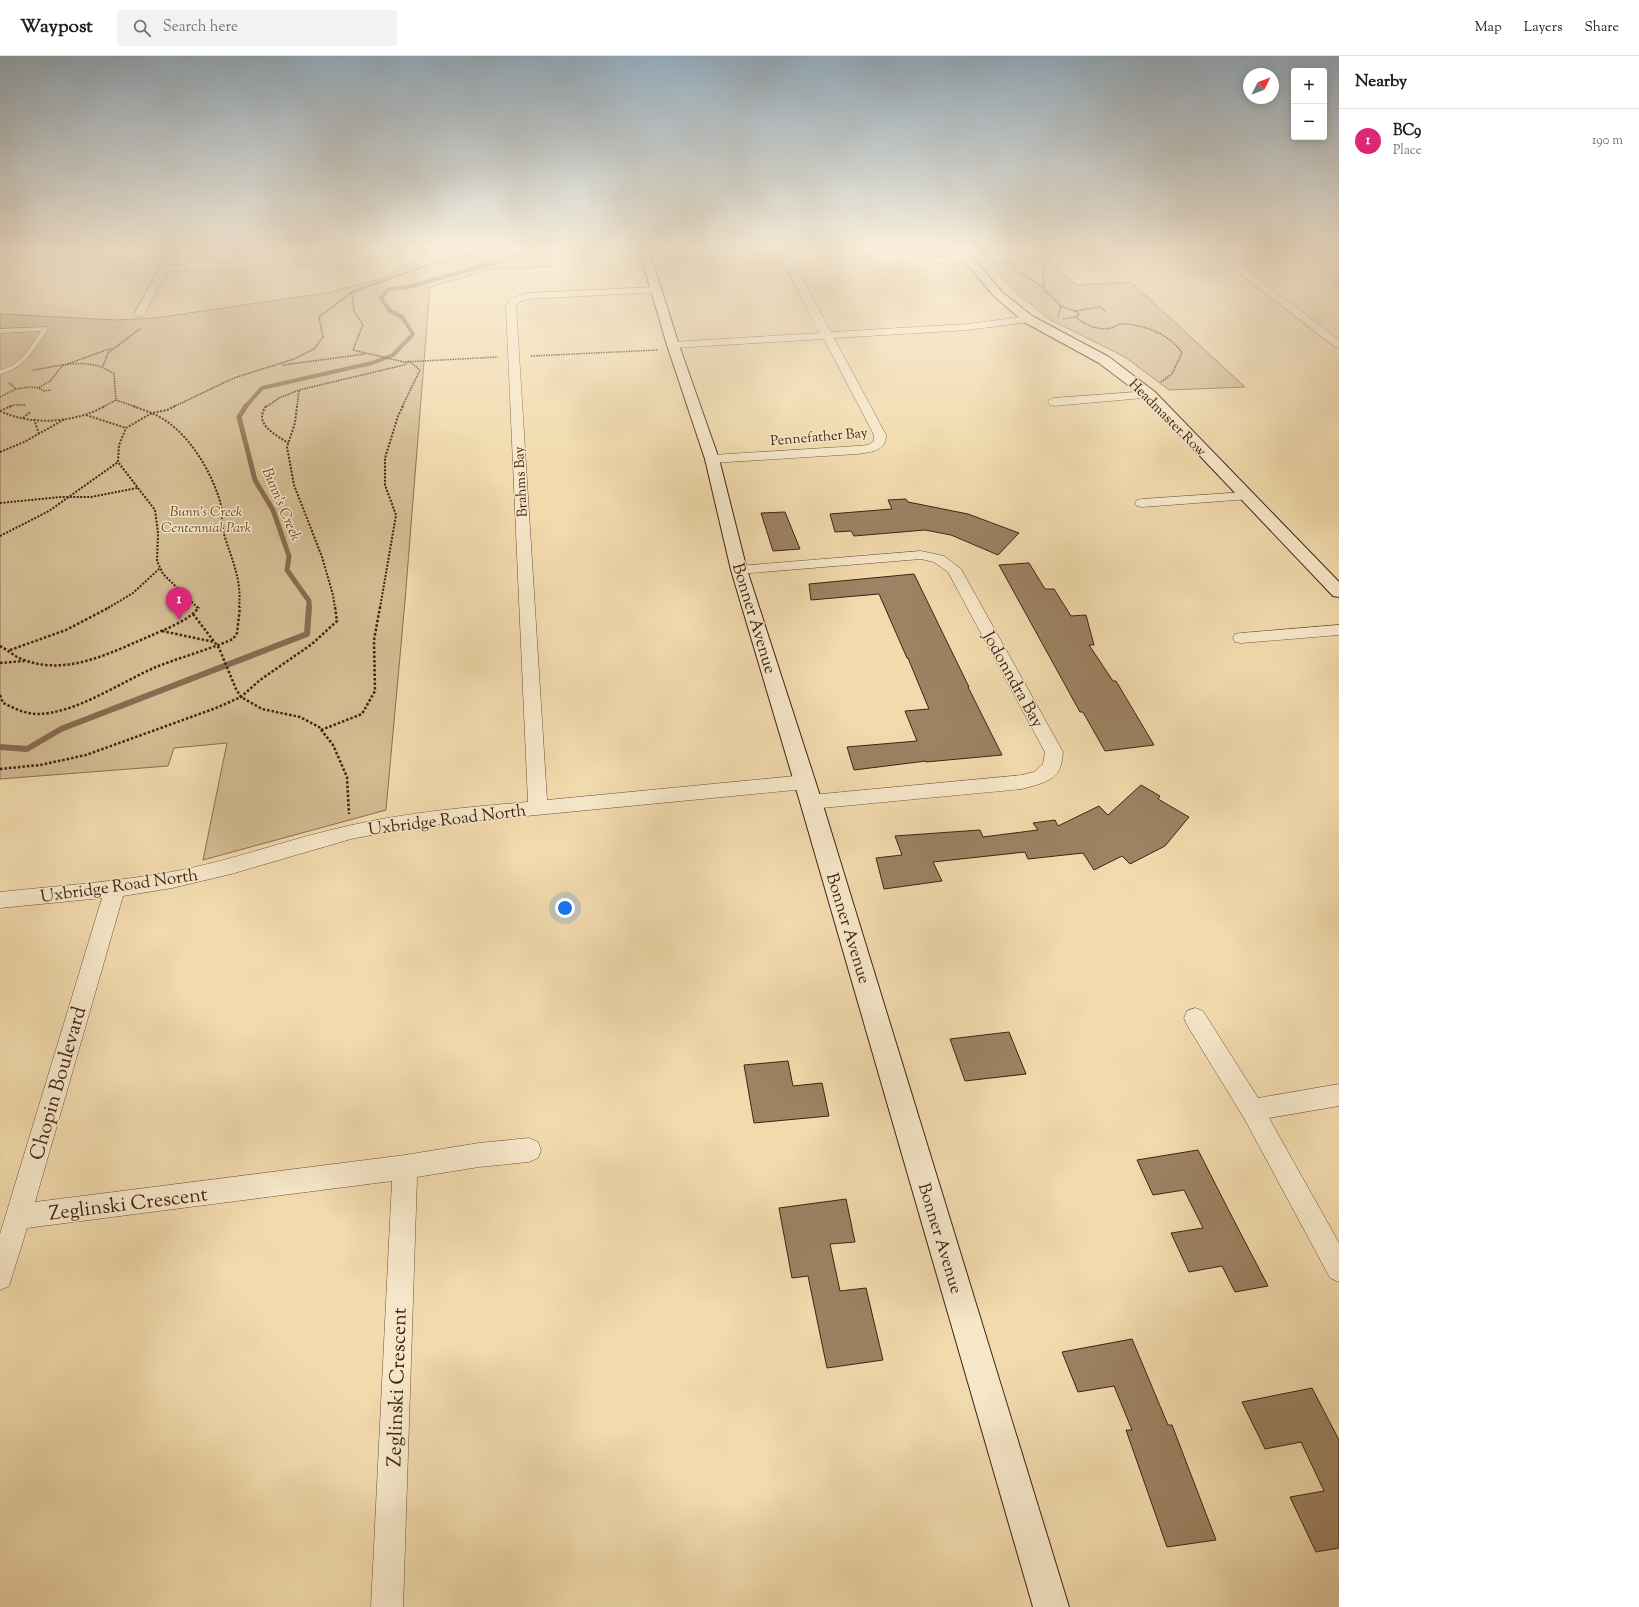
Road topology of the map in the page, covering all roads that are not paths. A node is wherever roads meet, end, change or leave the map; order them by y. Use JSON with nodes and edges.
{"nodes":[{"id":1,"x":512,"y":322,"type":"edge"},
{"id":2,"x":666,"y":322,"type":"edge"},
{"id":3,"x":821,"y":322,"type":"edge"},
{"id":4,"x":1003,"y":322,"type":"edge"},
{"id":5,"x":1034,"y":322,"type":"edge"},
{"id":6,"x":1309,"y":322,"type":"edge"},
{"id":7,"x":0,"y":331,"type":"edge"},
{"id":8,"x":828,"y":336,"type":"junction"},
{"id":9,"x":1339,"y":345,"type":"edge"},
{"id":10,"x":674,"y":347,"type":"junction"},
{"id":11,"x":2,"y":372,"type":"edge"},
{"id":12,"x":1153,"y":389,"type":"junction"},
{"id":13,"x":1054,"y":402,"type":"dead end"},
{"id":14,"x":712,"y":459,"type":"junction"},
{"id":15,"x":1245,"y":496,"type":"junction"},
{"id":16,"x":1142,"y":503,"type":"dead end"},
{"id":17,"x":739,"y":570,"type":"junction"},
{"id":18,"x":1339,"y":592,"type":"edge"},
{"id":19,"x":1339,"y":630,"type":"edge"},
{"id":20,"x":1241,"y":638,"type":"dead end"},
{"id":21,"x":808,"y":792,"type":"junction"},
{"id":22,"x":538,"y":807,"type":"junction"},
{"id":23,"x":115,"y":889,"type":"junction"},
{"id":24,"x":0,"y":900,"type":"edge"},
{"id":25,"x":1195,"y":1018,"type":"dead end"},
{"id":26,"x":1339,"y":1095,"type":"edge"},
{"id":27,"x":1252,"y":1110,"type":"junction"},
{"id":28,"x":529,"y":1150,"type":"dead end"},
{"id":29,"x":405,"y":1166,"type":"junction"},
{"id":30,"x":18,"y":1217,"type":"junction"},
{"id":31,"x":1339,"y":1269,"type":"edge"},
{"id":32,"x":0,"y":1277,"type":"edge"},
{"id":33,"x":387,"y":1607,"type":"edge"},
{"id":34,"x":1051,"y":1607,"type":"edge"}],
"edges":[{"from":1,"to":22,"type":"street","name":"Brahms Bay"},
{"from":2,"to":10,"type":"street","name":"Bonner Avenue"},
{"from":3,"to":8,"type":"street"},
{"from":4,"to":8,"type":"street"},
{"from":5,"to":12,"type":"street","name":"Headmaster Row"},
{"from":6,"to":9,"type":"street"},
{"from":7,"to":11,"type":"lane"},
{"from":8,"to":10,"type":"street"},
{"from":8,"to":14,"type":"street","name":"Pennefather Bay"},
{"from":10,"to":14,"type":"street","name":"Bonner Avenue"},
{"from":12,"to":13,"type":"street"},
{"from":12,"to":15,"type":"street","name":"Headmaster Row"},
{"from":14,"to":17,"type":"street","name":"Bonner Avenue"},
{"from":15,"to":16,"type":"street"},
{"from":15,"to":18,"type":"street","name":"Headmaster Row"},
{"from":17,"to":21,"type":"street","name":"Bonner Avenue"},
{"from":17,"to":21,"type":"street","name":"Jodonndra Bay"},
{"from":19,"to":20,"type":"street"},
{"from":21,"to":22,"type":"street","name":"Uxbridge Road North"},
{"from":21,"to":34,"type":"street","name":"Bonner Avenue"},
{"from":22,"to":23,"type":"street","name":"Uxbridge Road North"},
{"from":23,"to":24,"type":"street","name":"Uxbridge Road North"},
{"from":23,"to":30,"type":"street","name":"Chopin Boulevard"},
{"from":25,"to":27,"type":"street"},
{"from":26,"to":27,"type":"street"},
{"from":27,"to":31,"type":"street"},
{"from":28,"to":29,"type":"street","name":"Zeglinski Crescent"},
{"from":29,"to":30,"type":"street","name":"Zeglinski Crescent"},
{"from":29,"to":33,"type":"street","name":"Zeglinski Crescent"},
{"from":30,"to":32,"type":"street","name":"Chopin Boulevard"}]}
